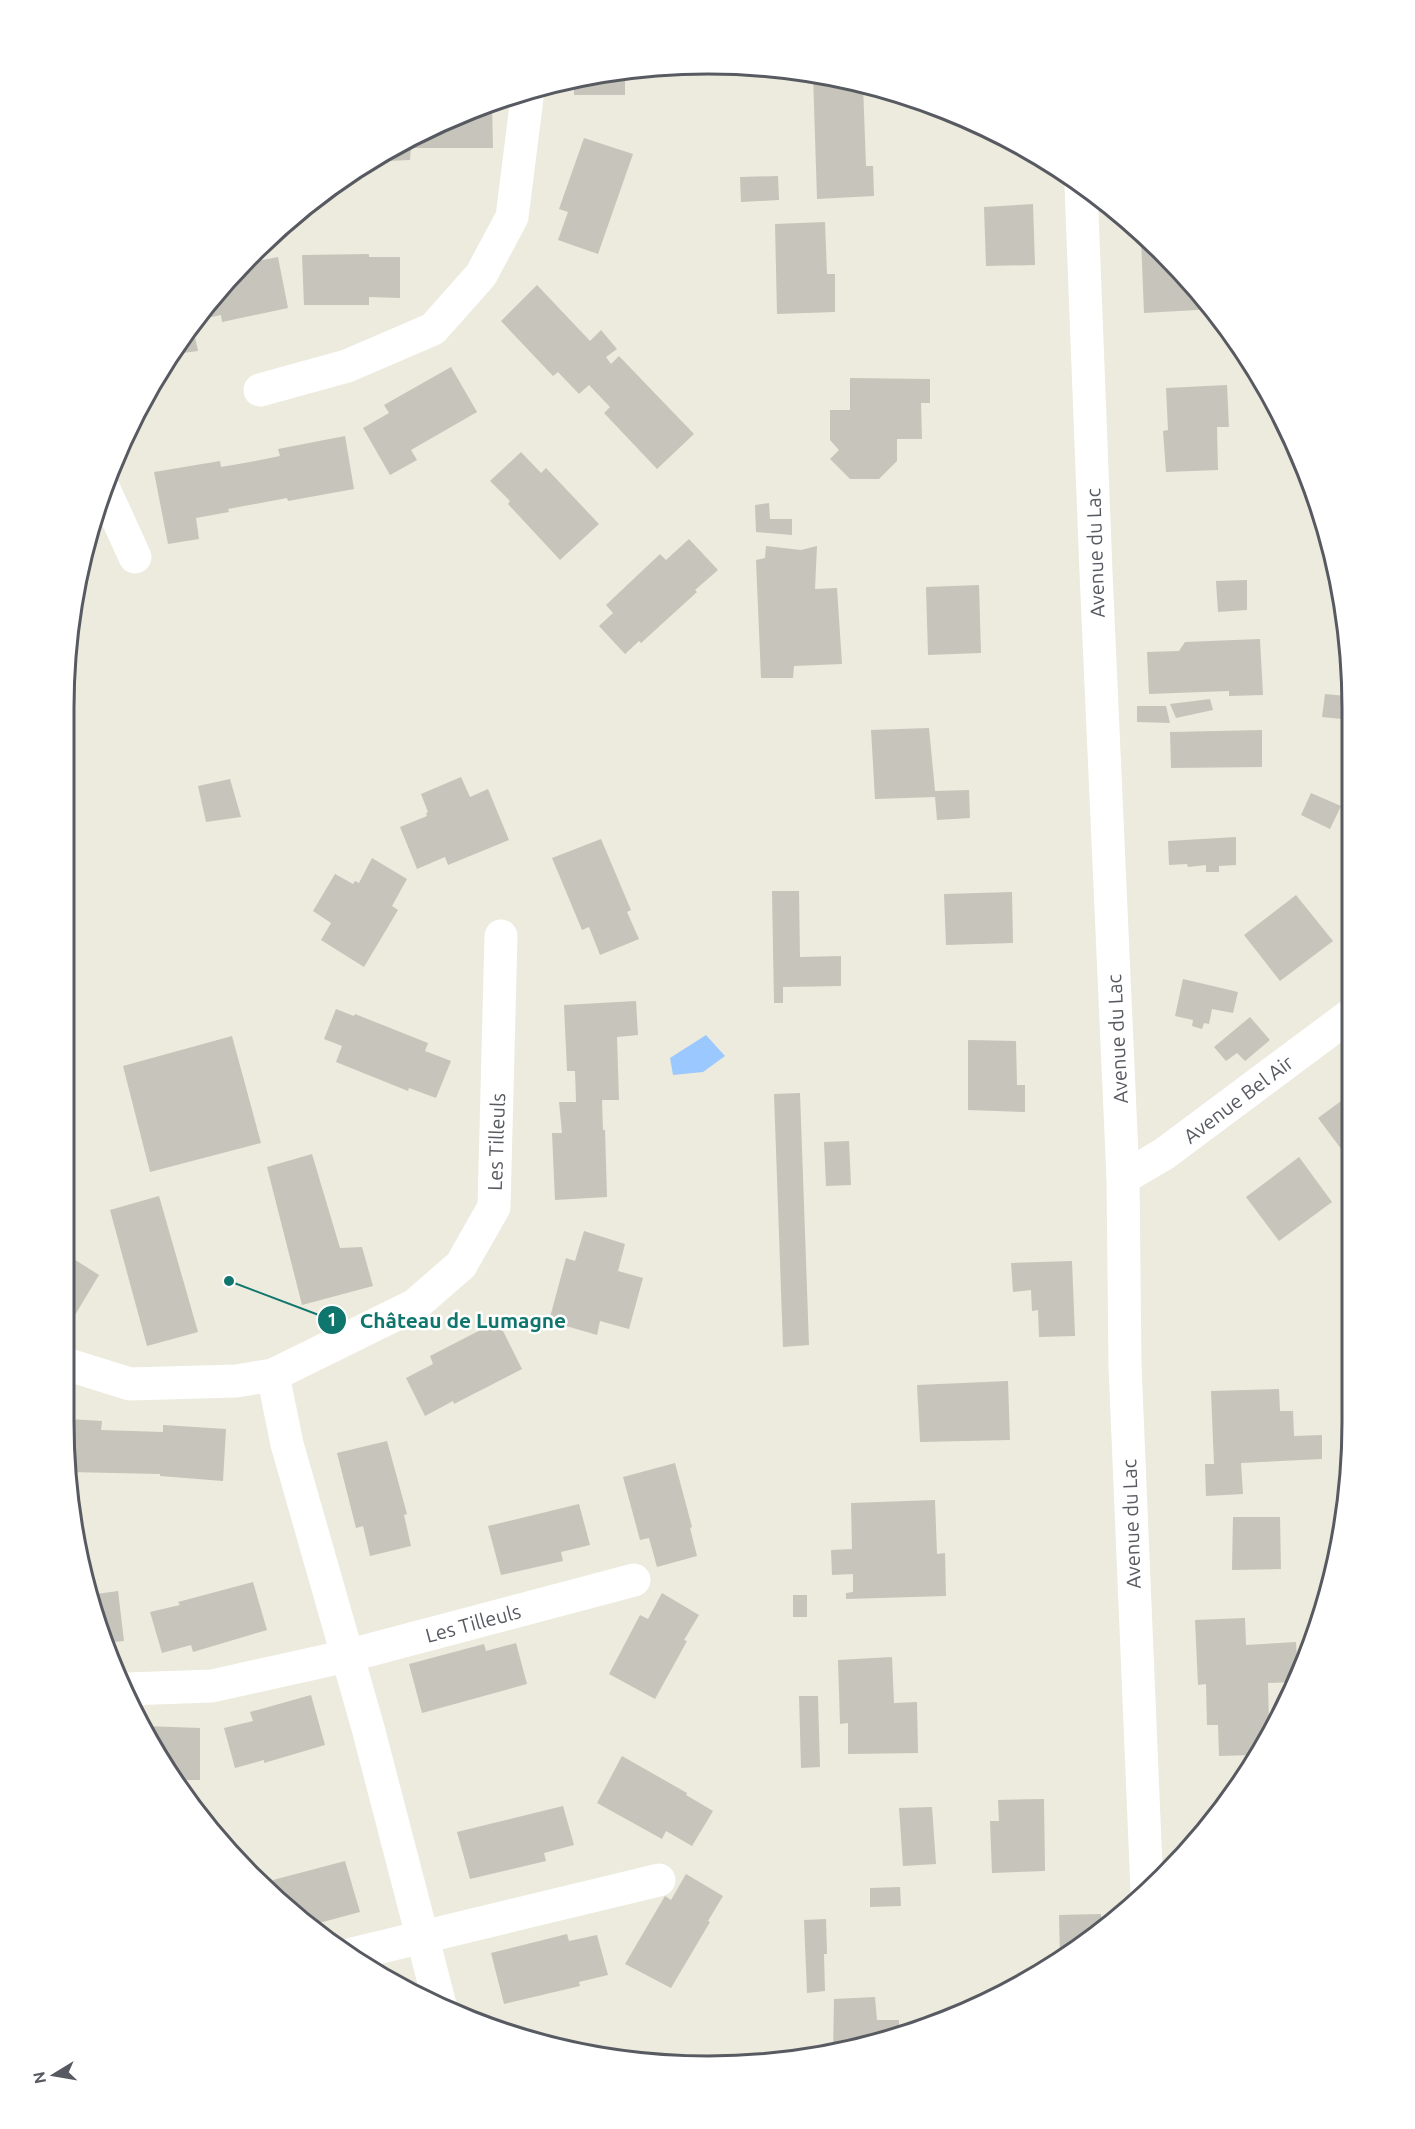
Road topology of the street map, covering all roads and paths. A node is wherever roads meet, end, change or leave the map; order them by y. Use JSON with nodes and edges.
{"nodes":[{"id":1,"x":527,"y":100,"type":"edge"},
{"id":2,"x":1081,"y":196,"type":"edge"},
{"id":3,"x":260,"y":390,"type":"dead end"},
{"id":4,"x":109,"y":498,"type":"edge"},
{"id":5,"x":135,"y":557,"type":"dead end"},
{"id":6,"x":501,"y":936,"type":"dead end"},
{"id":7,"x":1342,"y":1021,"type":"edge"},
{"id":8,"x":1123,"y":1178,"type":"junction"},
{"id":9,"x":74,"y":1367,"type":"edge"},
{"id":10,"x":273,"y":1374,"type":"junction"},
{"id":11,"x":634,"y":1580,"type":"dead end"},
{"id":12,"x":347,"y":1656,"type":"junction"},
{"id":13,"x":133,"y":1689,"type":"edge"},
{"id":14,"x":1147,"y":1878,"type":"edge"},
{"id":15,"x":658,"y":1880,"type":"dead end"},
{"id":16,"x":423,"y":1935,"type":"junction"},
{"id":17,"x":360,"y":1952,"type":"edge"},
{"id":18,"x":438,"y":1995,"type":"edge"}],
"edges":[{"from":1,"to":3,"type":"street"},
{"from":2,"to":8,"type":"street","name":"Avenue du Lac"},
{"from":4,"to":5,"type":"street"},
{"from":6,"to":10,"type":"street","name":"Les Tilleuls"},
{"from":7,"to":8,"type":"street","name":"Avenue Bel Air"},
{"from":8,"to":14,"type":"street","name":"Avenue du Lac"},
{"from":9,"to":10,"type":"street","name":"Les Tilleuls"},
{"from":10,"to":12,"type":"street"},
{"from":11,"to":12,"type":"street","name":"Les Tilleuls"},
{"from":12,"to":13,"type":"street","name":"Les Tilleuls"},
{"from":12,"to":16,"type":"street"},
{"from":15,"to":16,"type":"street"},
{"from":16,"to":17,"type":"street"},
{"from":16,"to":18,"type":"street"}]}
